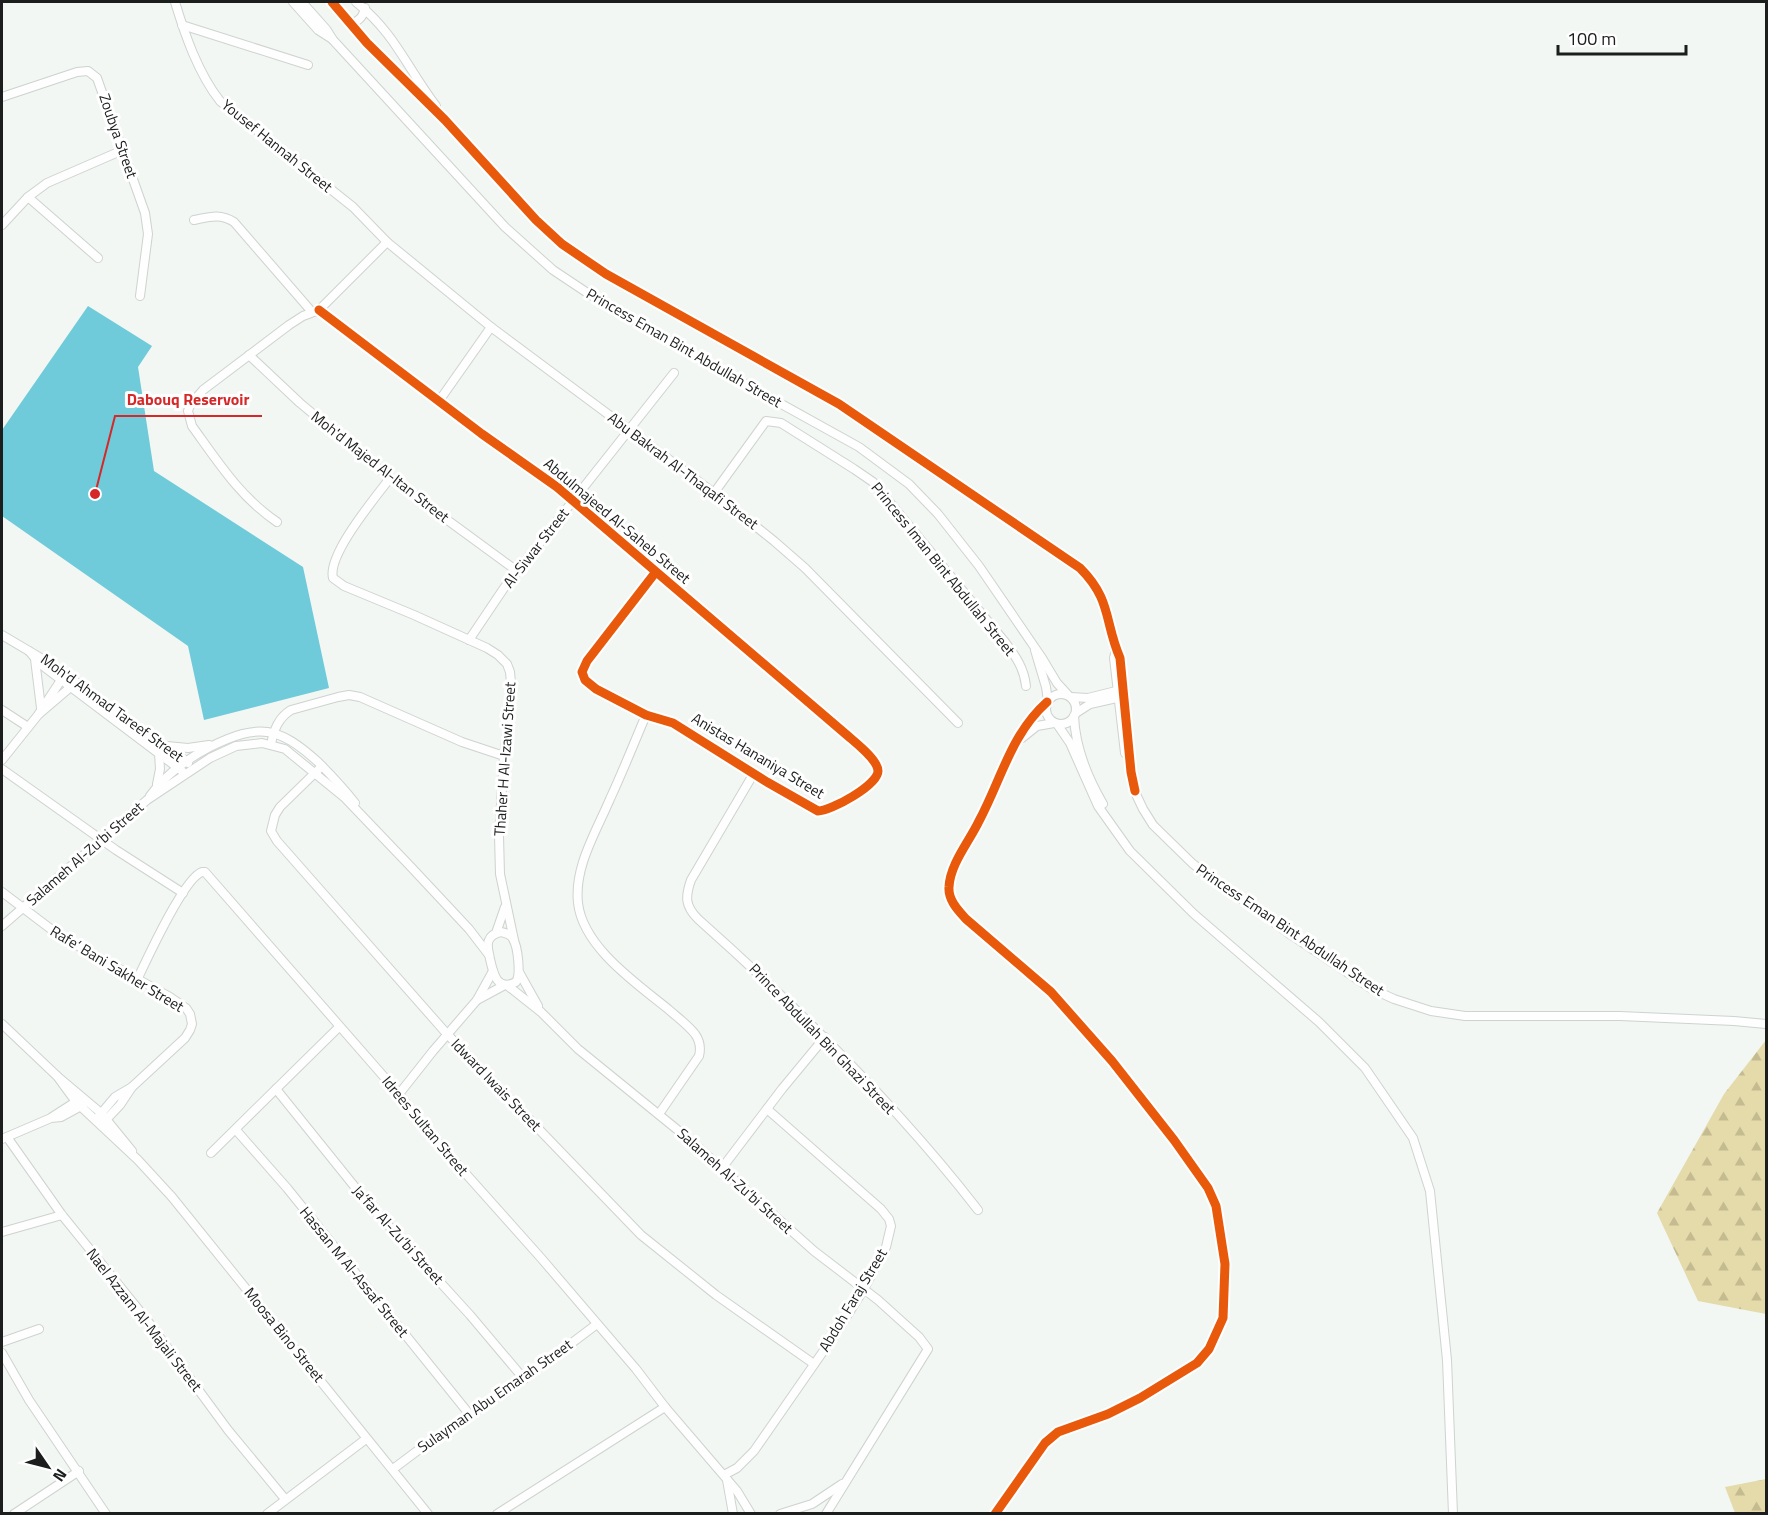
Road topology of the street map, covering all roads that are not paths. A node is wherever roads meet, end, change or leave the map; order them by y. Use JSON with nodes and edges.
{"nodes":[{"id":1,"x":175,"y":2,"type":"edge"},
{"id":2,"x":292,"y":2,"type":"edge"},
{"id":3,"x":302,"y":2,"type":"edge"},
{"id":4,"x":332,"y":2,"type":"edge"},
{"id":5,"x":356,"y":2,"type":"edge"},
{"id":6,"x":365,"y":8,"type":"junction"},
{"id":7,"x":350,"y":23,"type":"junction"},
{"id":8,"x":182,"y":25,"type":"junction"},
{"id":9,"x":333,"y":40,"type":"junction"},
{"id":10,"x":406,"y":60,"type":"junction"},
{"id":11,"x":308,"y":65,"type":"dead end"},
{"id":12,"x":395,"y":69,"type":"junction"},
{"id":13,"x":2,"y":97,"type":"edge"},
{"id":14,"x":445,"y":120,"type":"junction"},
{"id":15,"x":123,"y":150,"type":"junction"},
{"id":16,"x":28,"y":196,"type":"junction"},
{"id":17,"x":194,"y":220,"type":"dead end"},
{"id":18,"x":2,"y":225,"type":"edge"},
{"id":19,"x":387,"y":242,"type":"junction"},
{"id":20,"x":98,"y":258,"type":"dead end"},
{"id":21,"x":140,"y":296,"type":"dead end"},
{"id":22,"x":315,"y":311,"type":"junction"},
{"id":23,"x":491,"y":327,"type":"junction"},
{"id":24,"x":249,"y":355,"type":"junction"},
{"id":25,"x":674,"y":373,"type":"dead end"},
{"id":26,"x":439,"y":401,"type":"junction"},
{"id":27,"x":629,"y":431,"type":"junction"},
{"id":28,"x":390,"y":478,"type":"junction"},
{"id":29,"x":714,"y":493,"type":"junction"},
{"id":30,"x":573,"y":501,"type":"junction"},
{"id":31,"x":277,"y":522,"type":"dead end"},
{"id":32,"x":517,"y":571,"type":"junction"},
{"id":33,"x":656,"y":573,"type":"junction"},
{"id":34,"x":2,"y":637,"type":"edge"},
{"id":35,"x":469,"y":640,"type":"junction"},
{"id":36,"x":1035,"y":649,"type":"junction"},
{"id":37,"x":29,"y":650,"type":"junction"},
{"id":38,"x":35,"y":659,"type":"junction"},
{"id":39,"x":63,"y":677,"type":"junction"},
{"id":40,"x":74,"y":684,"type":"junction"},
{"id":41,"x":1026,"y":686,"type":"dead end"},
{"id":42,"x":1121,"y":693,"type":"junction"},
{"id":43,"x":1070,"y":696,"type":"junction"},
{"id":44,"x":1047,"y":702,"type":"junction"},
{"id":45,"x":2,"y":710,"type":"edge"},
{"id":46,"x":39,"y":711,"type":"junction"},
{"id":47,"x":646,"y":715,"type":"junction"},
{"id":48,"x":1075,"y":715,"type":"junction"},
{"id":49,"x":958,"y":723,"type":"dead end"},
{"id":50,"x":1056,"y":723,"type":"junction"},
{"id":51,"x":28,"y":728,"type":"junction"},
{"id":52,"x":273,"y":732,"type":"junction"},
{"id":53,"x":219,"y":743,"type":"junction"},
{"id":54,"x":271,"y":744,"type":"junction"},
{"id":55,"x":162,"y":745,"type":"junction"},
{"id":56,"x":159,"y":753,"type":"junction"},
{"id":57,"x":504,"y":756,"type":"junction"},
{"id":58,"x":1008,"y":756,"type":"junction"},
{"id":59,"x":2,"y":760,"type":"edge"},
{"id":60,"x":186,"y":761,"type":"junction"},
{"id":61,"x":322,"y":766,"type":"junction"},
{"id":62,"x":178,"y":767,"type":"junction"},
{"id":63,"x":193,"y":768,"type":"junction"},
{"id":64,"x":2,"y":769,"type":"edge"},
{"id":65,"x":316,"y":773,"type":"junction"},
{"id":66,"x":754,"y":773,"type":"junction"},
{"id":67,"x":878,"y":773,"type":"joint"},
{"id":68,"x":185,"y":774,"type":"junction"},
{"id":69,"x":156,"y":788,"type":"junction"},
{"id":70,"x":147,"y":800,"type":"junction"},
{"id":71,"x":367,"y":820,"type":"junction"},
{"id":72,"x":100,"y":839,"type":"junction"},
{"id":73,"x":1137,"y":856,"type":"junction"},
{"id":74,"x":2,"y":892,"type":"edge"},
{"id":75,"x":183,"y":893,"type":"junction"},
{"id":76,"x":506,"y":906,"type":"junction"},
{"id":77,"x":22,"y":909,"type":"junction"},
{"id":78,"x":2,"y":926,"type":"edge"},
{"id":79,"x":469,"y":929,"type":"junction"},
{"id":80,"x":495,"y":934,"type":"junction"},
{"id":81,"x":514,"y":940,"type":"junction"},
{"id":82,"x":489,"y":955,"type":"junction"},
{"id":83,"x":493,"y":971,"type":"junction"},
{"id":84,"x":519,"y":972,"type":"junction"},
{"id":85,"x":137,"y":980,"type":"junction"},
{"id":86,"x":506,"y":986,"type":"junction"},
{"id":87,"x":477,"y":999,"type":"junction"},
{"id":88,"x":542,"y":1012,"type":"junction"},
{"id":89,"x":2,"y":1024,"type":"edge"},
{"id":90,"x":1767,"y":1024,"type":"edge"},
{"id":91,"x":339,"y":1027,"type":"junction"},
{"id":92,"x":447,"y":1034,"type":"junction"},
{"id":93,"x":825,"y":1037,"type":"junction"},
{"id":94,"x":276,"y":1089,"type":"junction"},
{"id":95,"x":399,"y":1094,"type":"junction"},
{"id":96,"x":82,"y":1102,"type":"junction"},
{"id":97,"x":767,"y":1109,"type":"junction"},
{"id":98,"x":659,"y":1114,"type":"junction"},
{"id":99,"x":101,"y":1119,"type":"junction"},
{"id":100,"x":236,"y":1130,"type":"junction"},
{"id":101,"x":4,"y":1138,"type":"edge"},
{"id":102,"x":211,"y":1154,"type":"dead end"},
{"id":103,"x":722,"y":1168,"type":"junction"},
{"id":104,"x":978,"y":1210,"type":"dead end"},
{"id":105,"x":62,"y":1215,"type":"junction"},
{"id":106,"x":2,"y":1232,"type":"edge"},
{"id":107,"x":864,"y":1289,"type":"junction"},
{"id":108,"x":597,"y":1324,"type":"junction"},
{"id":109,"x":39,"y":1329,"type":"dead end"},
{"id":110,"x":2,"y":1342,"type":"edge"},
{"id":111,"x":2,"y":1353,"type":"edge"},
{"id":112,"x":814,"y":1364,"type":"junction"},
{"id":113,"x":524,"y":1379,"type":"junction"},
{"id":114,"x":665,"y":1407,"type":"junction"},
{"id":115,"x":470,"y":1415,"type":"junction"},
{"id":116,"x":366,"y":1439,"type":"junction"},
{"id":117,"x":393,"y":1469,"type":"junction"},
{"id":118,"x":79,"y":1471,"type":"junction"},
{"id":119,"x":726,"y":1478,"type":"junction"},
{"id":120,"x":843,"y":1484,"type":"junction"},
{"id":121,"x":285,"y":1499,"type":"junction"},
{"id":122,"x":14,"y":1514,"type":"edge"},
{"id":123,"x":106,"y":1514,"type":"edge"},
{"id":124,"x":267,"y":1514,"type":"edge"},
{"id":125,"x":428,"y":1514,"type":"edge"},
{"id":126,"x":497,"y":1514,"type":"edge"},
{"id":127,"x":733,"y":1514,"type":"edge"},
{"id":128,"x":751,"y":1514,"type":"edge"},
{"id":129,"x":780,"y":1514,"type":"edge"},
{"id":130,"x":826,"y":1514,"type":"edge"},
{"id":131,"x":995,"y":1514,"type":"edge"},
{"id":132,"x":1452,"y":1514,"type":"edge"}],
"edges":[{"from":1,"to":8,"type":"street","name":"Yousef Hannah Street"},
{"from":2,"to":9,"type":"street","name":"Princess Eman Bint Abdullah Street"},
{"from":3,"to":9,"type":"street","name":"Princess Eman Bint Abdullah Street"},
{"from":4,"to":7,"type":"street"},
{"from":5,"to":6,"type":"street"},
{"from":6,"to":7,"type":"street"},
{"from":6,"to":10,"type":"street"},
{"from":7,"to":12,"type":"street"},
{"from":8,"to":11,"type":"street"},
{"from":8,"to":19,"type":"street","name":"Yousef Hannah Street"},
{"from":9,"to":36,"type":"street","name":"Princess Eman Bint Abdullah Street"},
{"from":10,"to":12,"type":"street"},
{"from":10,"to":14,"type":"street"},
{"from":12,"to":14,"type":"street"},
{"from":13,"to":15,"type":"street","name":"Zoubya Street"},
{"from":14,"to":42,"type":"street","name":"Princess Eman Bint Abdullah Street"},
{"from":15,"to":16,"type":"street"},
{"from":15,"to":21,"type":"street","name":"Zoubya Street"},
{"from":16,"to":18,"type":"street"},
{"from":16,"to":20,"type":"street"},
{"from":17,"to":22,"type":"street","name":"Abdulmajeed Al-Saheb Street"},
{"from":19,"to":22,"type":"street"},
{"from":19,"to":23,"type":"street","name":"Abu Bakrah Al-Thaqafi Street"},
{"from":22,"to":24,"type":"street"},
{"from":22,"to":26,"type":"street","name":"Abdulmajeed Al-Saheb Street"},
{"from":23,"to":26,"type":"street"},
{"from":23,"to":27,"type":"street","name":"Abu Bakrah Al-Thaqafi Street"},
{"from":24,"to":28,"type":"street","name":"Moh'd Majed Al-Itan Street"},
{"from":24,"to":31,"type":"street"},
{"from":25,"to":27,"type":"street","name":"Al-Siwar Street"},
{"from":26,"to":30,"type":"street","name":"Abdulmajeed Al-Saheb Street"},
{"from":27,"to":29,"type":"street","name":"Abu Bakrah Al-Thaqafi Street"},
{"from":27,"to":30,"type":"street","name":"Al-Siwar Street"},
{"from":28,"to":32,"type":"street","name":"Moh'd Majed Al-Itan Street"},
{"from":28,"to":35,"type":"street","name":"Thaher H Al-Izawi Street"},
{"from":29,"to":41,"type":"street","name":"Princess Iman Bint Abdullah Street"},
{"from":29,"to":49,"type":"street","name":"Abu Bakrah Al-Thaqafi Street"},
{"from":30,"to":32,"type":"street","name":"Al-Siwar Street"},
{"from":30,"to":33,"type":"street","name":"Abdulmajeed Al-Saheb Street"},
{"from":32,"to":35,"type":"street","name":"Al-Siwar Street"},
{"from":33,"to":47,"type":"street","name":"Anistas Hananiya Street"},
{"from":33,"to":67,"type":"street","name":"Abdulmajeed Al-Saheb Street"},
{"from":34,"to":37,"type":"street","name":"Moh'd Ahmad Tareef Street"},
{"from":35,"to":57,"type":"street","name":"Thaher H Al-Izawi Street"},
{"from":36,"to":43,"type":"street","name":"Princess Eman Bint Abdullah Street"},
{"from":36,"to":44,"type":"street","name":"Princess Eman Bint Abdullah Street"},
{"from":37,"to":38,"type":"street","name":"Moh'd Ahmad Tareef Street"},
{"from":37,"to":39,"type":"street","name":"Moh'd Ahmad Tareef Street"},
{"from":38,"to":39,"type":"street","name":"Moh'd Ahmad Tareef Street"},
{"from":38,"to":46,"type":"street"},
{"from":39,"to":40,"type":"street","name":"Moh'd Ahmad Tareef Street"},
{"from":39,"to":46,"type":"street"},
{"from":40,"to":46,"type":"street"},
{"from":40,"to":55,"type":"street","name":"Moh'd Ahmad Tareef Street"},
{"from":40,"to":56,"type":"street","name":"Moh'd Ahmad Tareef Street"},
{"from":42,"to":43,"type":"street"},
{"from":42,"to":48,"type":"street"},
{"from":42,"to":90,"type":"street","name":"Princess Eman Bint Abdullah Street"},
{"from":43,"to":44,"type":"street"},
{"from":43,"to":48,"type":"street"},
{"from":44,"to":50,"type":"street"},
{"from":44,"to":58,"type":"street"},
{"from":45,"to":51,"type":"street"},
{"from":46,"to":51,"type":"street"},
{"from":47,"to":66,"type":"street","name":"Anistas Hananiya Street"},
{"from":47,"to":98,"type":"street"},
{"from":48,"to":50,"type":"street"},
{"from":48,"to":73,"type":"street"},
{"from":50,"to":58,"type":"street"},
{"from":50,"to":73,"type":"street"},
{"from":51,"to":59,"type":"street"},
{"from":52,"to":53,"type":"street","name":"Salameh Al-Zu‘bi Street"},
{"from":52,"to":54,"type":"street"},
{"from":52,"to":57,"type":"street"},
{"from":52,"to":61,"type":"street"},
{"from":53,"to":55,"type":"street"},
{"from":53,"to":60,"type":"street","name":"Salameh Al-Zu‘bi Street"},
{"from":54,"to":63,"type":"street","name":"Salameh Al-Zu‘bi Street"},
{"from":54,"to":65,"type":"street"},
{"from":55,"to":60,"type":"street","name":"Moh'd Ahmad Tareef Street"},
{"from":56,"to":62,"type":"street","name":"Moh'd Ahmad Tareef Street"},
{"from":56,"to":69,"type":"street"},
{"from":57,"to":76,"type":"street","name":"Thaher H Al-Izawi Street"},
{"from":58,"to":131,"type":"street"},
{"from":60,"to":62,"type":"street","name":"Salameh Al-Zu‘bi Street"},
{"from":60,"to":63,"type":"street","name":"Moh'd Ahmad Tareef Street"},
{"from":61,"to":65,"type":"street","name":"Idward Iwais Street"},
{"from":61,"to":71,"type":"street"},
{"from":62,"to":68,"type":"street","name":"Moh'd Ahmad Tareef Street"},
{"from":62,"to":69,"type":"street","name":"Salameh Al-Zu‘bi Street"},
{"from":63,"to":68,"type":"street","name":"Salameh Al-Zu‘bi Street"},
{"from":64,"to":72,"type":"street"},
{"from":65,"to":71,"type":"street"},
{"from":65,"to":92,"type":"street","name":"Idward Iwais Street"},
{"from":66,"to":67,"type":"street","name":"Anistas Hananiya Street"},
{"from":66,"to":93,"type":"street","name":"Prince Abdullah Bin Ghazi Street"},
{"from":68,"to":70,"type":"street","name":"Salameh Al-Zu‘bi Street"},
{"from":69,"to":70,"type":"street","name":"Salameh Al-Zu‘bi Street"},
{"from":70,"to":72,"type":"street","name":"Salameh Al-Zu‘bi Street"},
{"from":71,"to":79,"type":"street"},
{"from":72,"to":75,"type":"street"},
{"from":72,"to":77,"type":"street","name":"Salameh Al-Zu‘bi Street"},
{"from":73,"to":132,"type":"street"},
{"from":74,"to":77,"type":"street","name":"Rafe‘ Bani Sakher Street"},
{"from":75,"to":85,"type":"street","name":"Idrees Sultan Street"},
{"from":75,"to":91,"type":"street","name":"Idrees Sultan Street"},
{"from":76,"to":80,"type":"street"},
{"from":76,"to":81,"type":"street","name":"Thaher H Al-Izawi Street"},
{"from":77,"to":78,"type":"street","name":"Salameh Al-Zu‘bi Street"},
{"from":77,"to":85,"type":"street","name":"Rafe‘ Bani Sakher Street"},
{"from":79,"to":80,"type":"street"},
{"from":79,"to":82,"type":"street"},
{"from":80,"to":81,"type":"street"},
{"from":80,"to":82,"type":"street"},
{"from":81,"to":84,"type":"street","name":"Thaher H Al-Izawi Street"},
{"from":82,"to":83,"type":"street","name":"Salameh Al-Zu‘bi Street"},
{"from":83,"to":86,"type":"street","name":"Salameh Al-Zu‘bi Street"},
{"from":83,"to":87,"type":"street"},
{"from":84,"to":86,"type":"street"},
{"from":84,"to":88,"type":"street","name":"Salameh Al-Zu‘bi Street"},
{"from":85,"to":99,"type":"street","name":"Rafe‘ Bani Sakher Street"},
{"from":86,"to":87,"type":"street"},
{"from":86,"to":88,"type":"street","name":"Salameh Al-Zu‘bi Street"},
{"from":87,"to":92,"type":"street"},
{"from":88,"to":98,"type":"street","name":"Salameh Al-Zu‘bi Street"},
{"from":89,"to":96,"type":"street","name":"Moosa Bino Street"},
{"from":91,"to":94,"type":"street"},
{"from":91,"to":95,"type":"street","name":"Idrees Sultan Street"},
{"from":92,"to":95,"type":"street"},
{"from":92,"to":112,"type":"street","name":"Idward Iwais Street"},
{"from":93,"to":97,"type":"street"},
{"from":93,"to":104,"type":"street","name":"Prince Abdullah Bin Ghazi Street"},
{"from":94,"to":100,"type":"street"},
{"from":94,"to":113,"type":"street","name":"Ja‘far Al-Zu‘bi Street"},
{"from":95,"to":108,"type":"street","name":"Idrees Sultan Street"},
{"from":96,"to":99,"type":"street","name":"Moosa Bino Street"},
{"from":96,"to":101,"type":"street"},
{"from":97,"to":103,"type":"street"},
{"from":97,"to":107,"type":"street","name":"Abdoh Faraj Street"},
{"from":98,"to":103,"type":"street","name":"Salameh Al-Zu‘bi Street"},
{"from":99,"to":116,"type":"street","name":"Moosa Bino Street"},
{"from":100,"to":102,"type":"street"},
{"from":100,"to":115,"type":"street","name":"Hassan M Al-Assaf Street"},
{"from":101,"to":105,"type":"street","name":"Nael Azzam Al-Majali Street"},
{"from":103,"to":107,"type":"street","name":"Salameh Al-Zu‘bi Street"},
{"from":105,"to":106,"type":"street"},
{"from":105,"to":121,"type":"street","name":"Nael Azzam Al-Majali Street"},
{"from":107,"to":112,"type":"street","name":"Abdoh Faraj Street"},
{"from":107,"to":120,"type":"street","name":"Salameh Al-Zu‘bi Street"},
{"from":108,"to":113,"type":"street","name":"Sulayman Abu Emarah Street"},
{"from":108,"to":114,"type":"street","name":"Idrees Sultan Street"},
{"from":109,"to":110,"type":"street"},
{"from":111,"to":118,"type":"street"},
{"from":112,"to":119,"type":"street","name":"Abdoh Faraj Street"},
{"from":113,"to":115,"type":"street","name":"Sulayman Abu Emarah Street"},
{"from":114,"to":119,"type":"street","name":"Idrees Sultan Street"},
{"from":114,"to":126,"type":"street"},
{"from":115,"to":117,"type":"street","name":"Sulayman Abu Emarah Street"},
{"from":116,"to":117,"type":"street","name":"Moosa Bino Street"},
{"from":116,"to":121,"type":"street"},
{"from":117,"to":125,"type":"street","name":"Moosa Bino Street"},
{"from":118,"to":122,"type":"street"},
{"from":118,"to":123,"type":"street"},
{"from":119,"to":127,"type":"street"},
{"from":119,"to":128,"type":"street","name":"Idrees Sultan Street"},
{"from":120,"to":129,"type":"street"},
{"from":120,"to":130,"type":"street"},
{"from":121,"to":124,"type":"street"}]}
